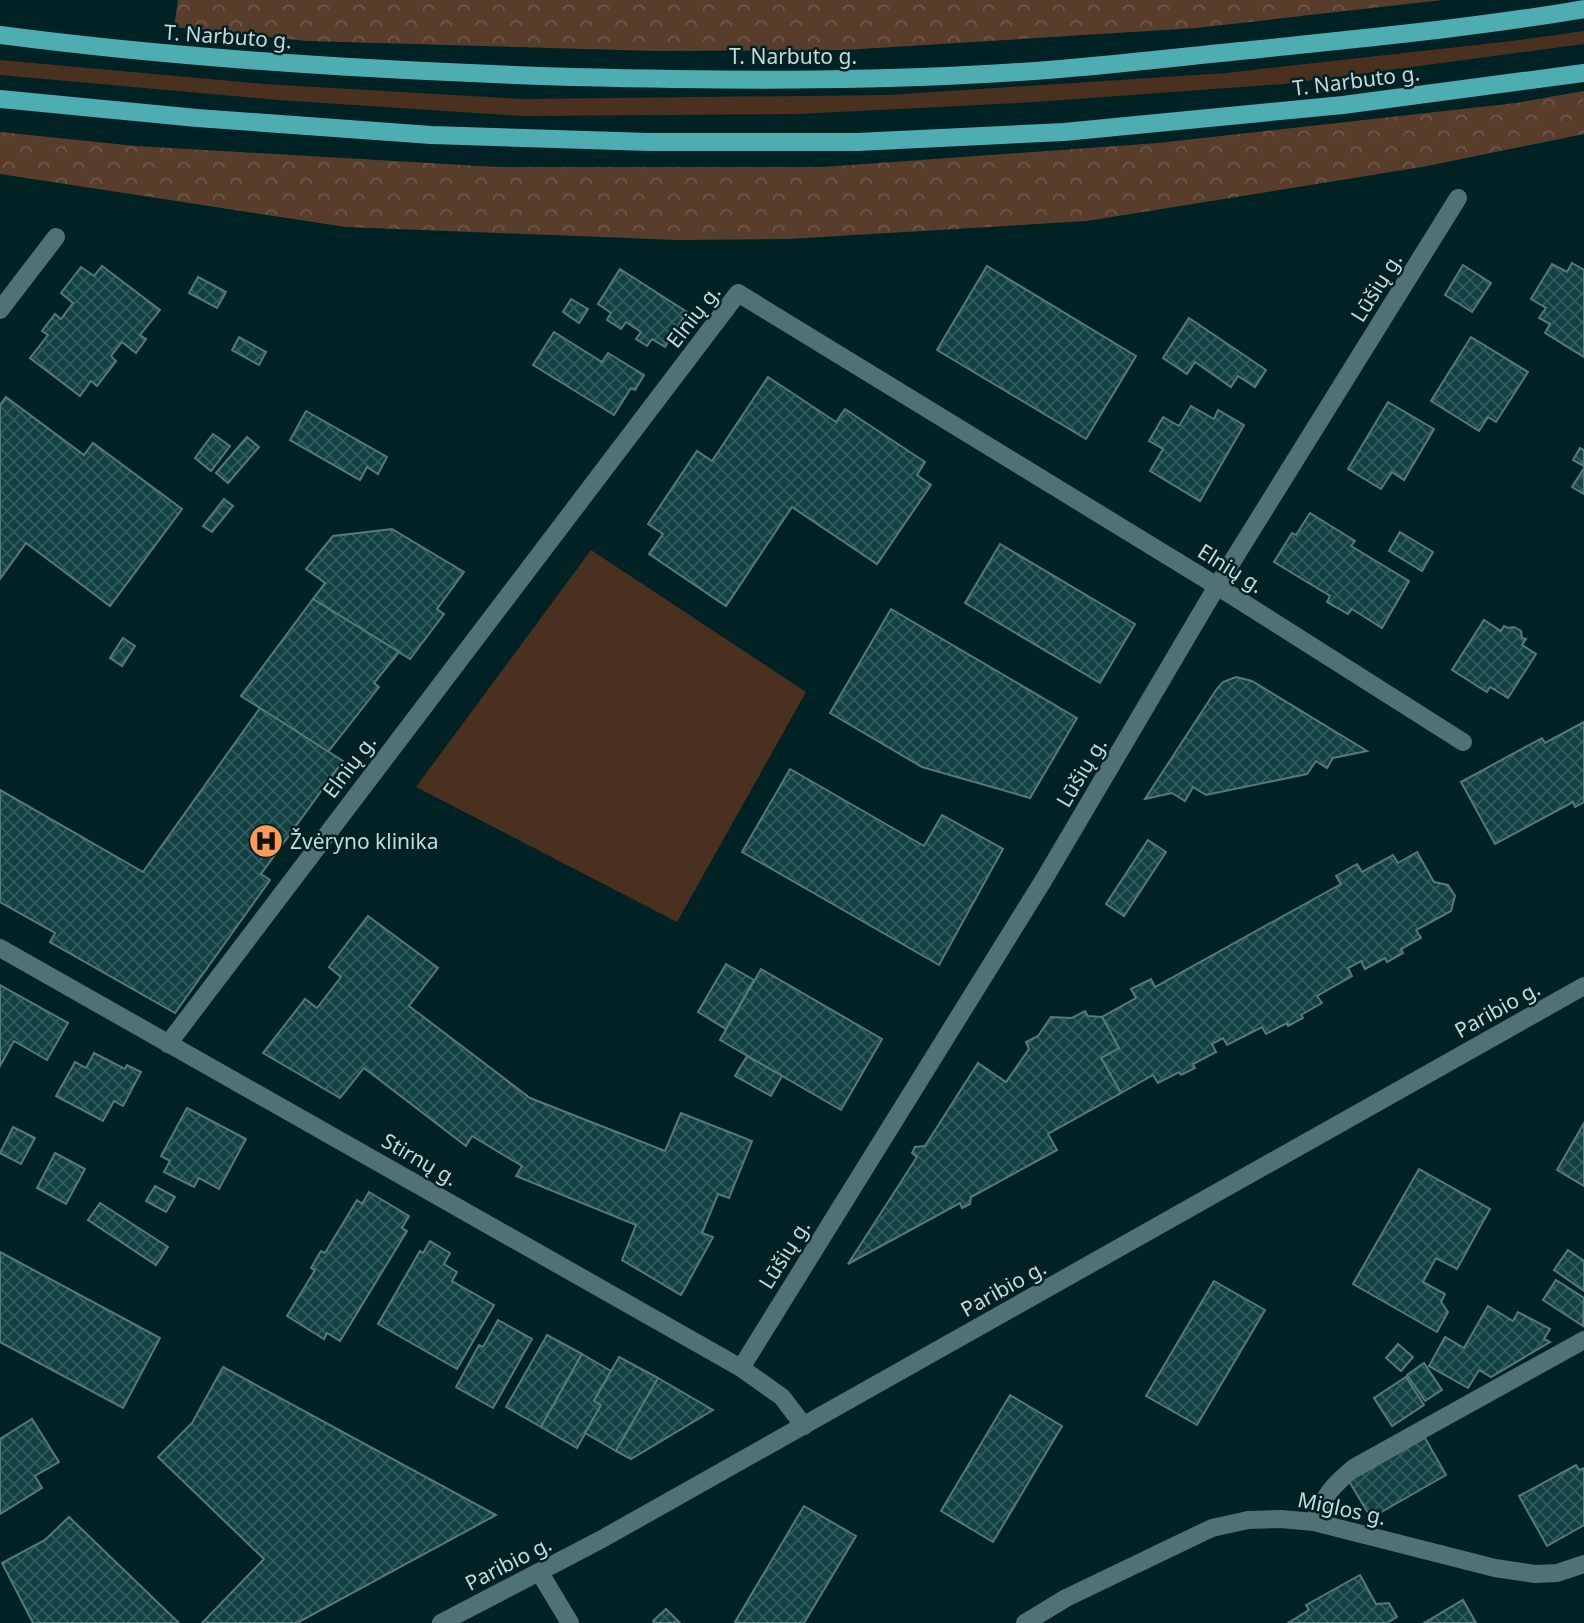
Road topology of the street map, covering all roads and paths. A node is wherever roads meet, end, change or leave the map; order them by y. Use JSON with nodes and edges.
{"nodes":[{"id":1,"x":1584,"y":9,"type":"edge"},
{"id":2,"x":0,"y":35,"type":"edge"},
{"id":3,"x":1584,"y":73,"type":"edge"},
{"id":4,"x":0,"y":99,"type":"edge"},
{"id":5,"x":1458,"y":198,"type":"dead end"},
{"id":6,"x":56,"y":237,"type":"dead end"},
{"id":7,"x":0,"y":310,"type":"edge"},
{"id":8,"x":1217,"y":586,"type":"junction"},
{"id":9,"x":1463,"y":742,"type":"dead end"},
{"id":10,"x":0,"y":948,"type":"edge"},
{"id":11,"x":1584,"y":986,"type":"edge"},
{"id":12,"x":169,"y":1044,"type":"junction"},
{"id":13,"x":1584,"y":1340,"type":"edge"},
{"id":14,"x":741,"y":1368,"type":"junction"},
{"id":15,"x":804,"y":1426,"type":"junction"},
{"id":16,"x":1314,"y":1522,"type":"junction"},
{"id":17,"x":1584,"y":1564,"type":"edge"},
{"id":18,"x":540,"y":1573,"type":"junction"},
{"id":19,"x":441,"y":1623,"type":"edge"},
{"id":20,"x":570,"y":1623,"type":"edge"},
{"id":21,"x":1024,"y":1623,"type":"edge"}],
"edges":[{"from":1,"to":2,"type":"main road","name":"T. Narbuto g."},
{"from":3,"to":4,"type":"main road","name":"T. Narbuto g."},
{"from":5,"to":8,"type":"street","name":"Lūšių g."},
{"from":6,"to":7,"type":"street"},
{"from":8,"to":9,"type":"street","name":"Elnių g."},
{"from":8,"to":12,"type":"street","name":"Elnių g."},
{"from":8,"to":14,"type":"street","name":"Lūšių g."},
{"from":10,"to":12,"type":"street","name":"Stirnų g."},
{"from":11,"to":15,"type":"street","name":"Paribio g."},
{"from":12,"to":14,"type":"street","name":"Stirnų g."},
{"from":13,"to":16,"type":"street"},
{"from":14,"to":15,"type":"street","name":"Stirnų g."},
{"from":15,"to":18,"type":"street","name":"Paribio g."},
{"from":16,"to":17,"type":"street","name":"Miglos g."},
{"from":16,"to":21,"type":"street","name":"Miglos g."},
{"from":18,"to":19,"type":"street","name":"Paribio g."},
{"from":18,"to":20,"type":"street"}]}
